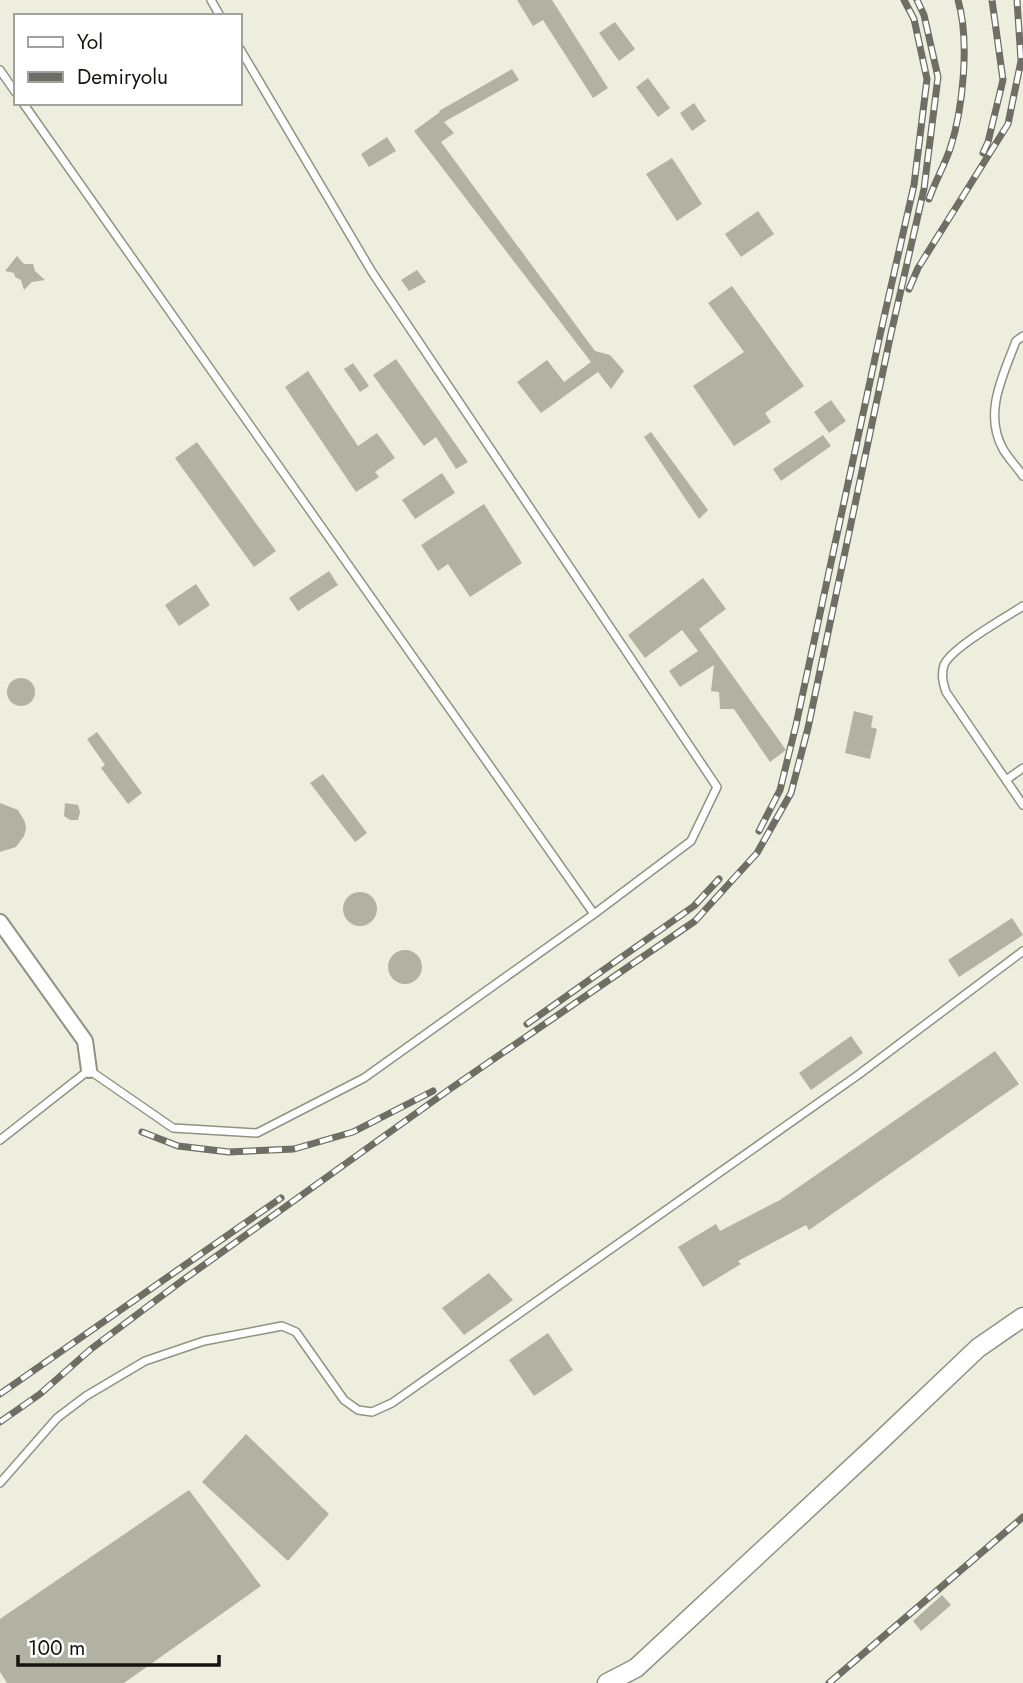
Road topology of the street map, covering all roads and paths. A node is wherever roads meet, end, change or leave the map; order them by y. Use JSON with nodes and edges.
{"nodes":[{"id":1,"x":242,"y":52,"type":"edge"},
{"id":2,"x":0,"y":70,"type":"edge"},
{"id":3,"x":14,"y":90,"type":"edge"},
{"id":4,"x":24,"y":105,"type":"edge"},
{"id":5,"x":1023,"y":336,"type":"edge"},
{"id":6,"x":1023,"y":476,"type":"edge"},
{"id":7,"x":1023,"y":606,"type":"edge"},
{"id":8,"x":1023,"y":768,"type":"edge"},
{"id":9,"x":1006,"y":780,"type":"junction"},
{"id":10,"x":1023,"y":805,"type":"edge"},
{"id":11,"x":594,"y":914,"type":"junction"},
{"id":12,"x":0,"y":922,"type":"edge"},
{"id":13,"x":1023,"y":951,"type":"edge"},
{"id":14,"x":89,"y":1070,"type":"junction"},
{"id":15,"x":0,"y":1140,"type":"edge"},
{"id":16,"x":1023,"y":1317,"type":"edge"},
{"id":17,"x":0,"y":1483,"type":"edge"},
{"id":18,"x":607,"y":1683,"type":"edge"}],
"edges":[{"from":1,"to":11,"type":"lane"},
{"from":2,"to":3,"type":"lane"},
{"from":4,"to":11,"type":"lane"},
{"from":5,"to":6,"type":"lane"},
{"from":7,"to":9,"type":"lane"},
{"from":8,"to":9,"type":"lane"},
{"from":9,"to":10,"type":"lane"},
{"from":11,"to":14,"type":"lane"},
{"from":12,"to":14,"type":"street"},
{"from":13,"to":17,"type":"lane"},
{"from":14,"to":15,"type":"lane"},
{"from":16,"to":18,"type":"street"}]}
